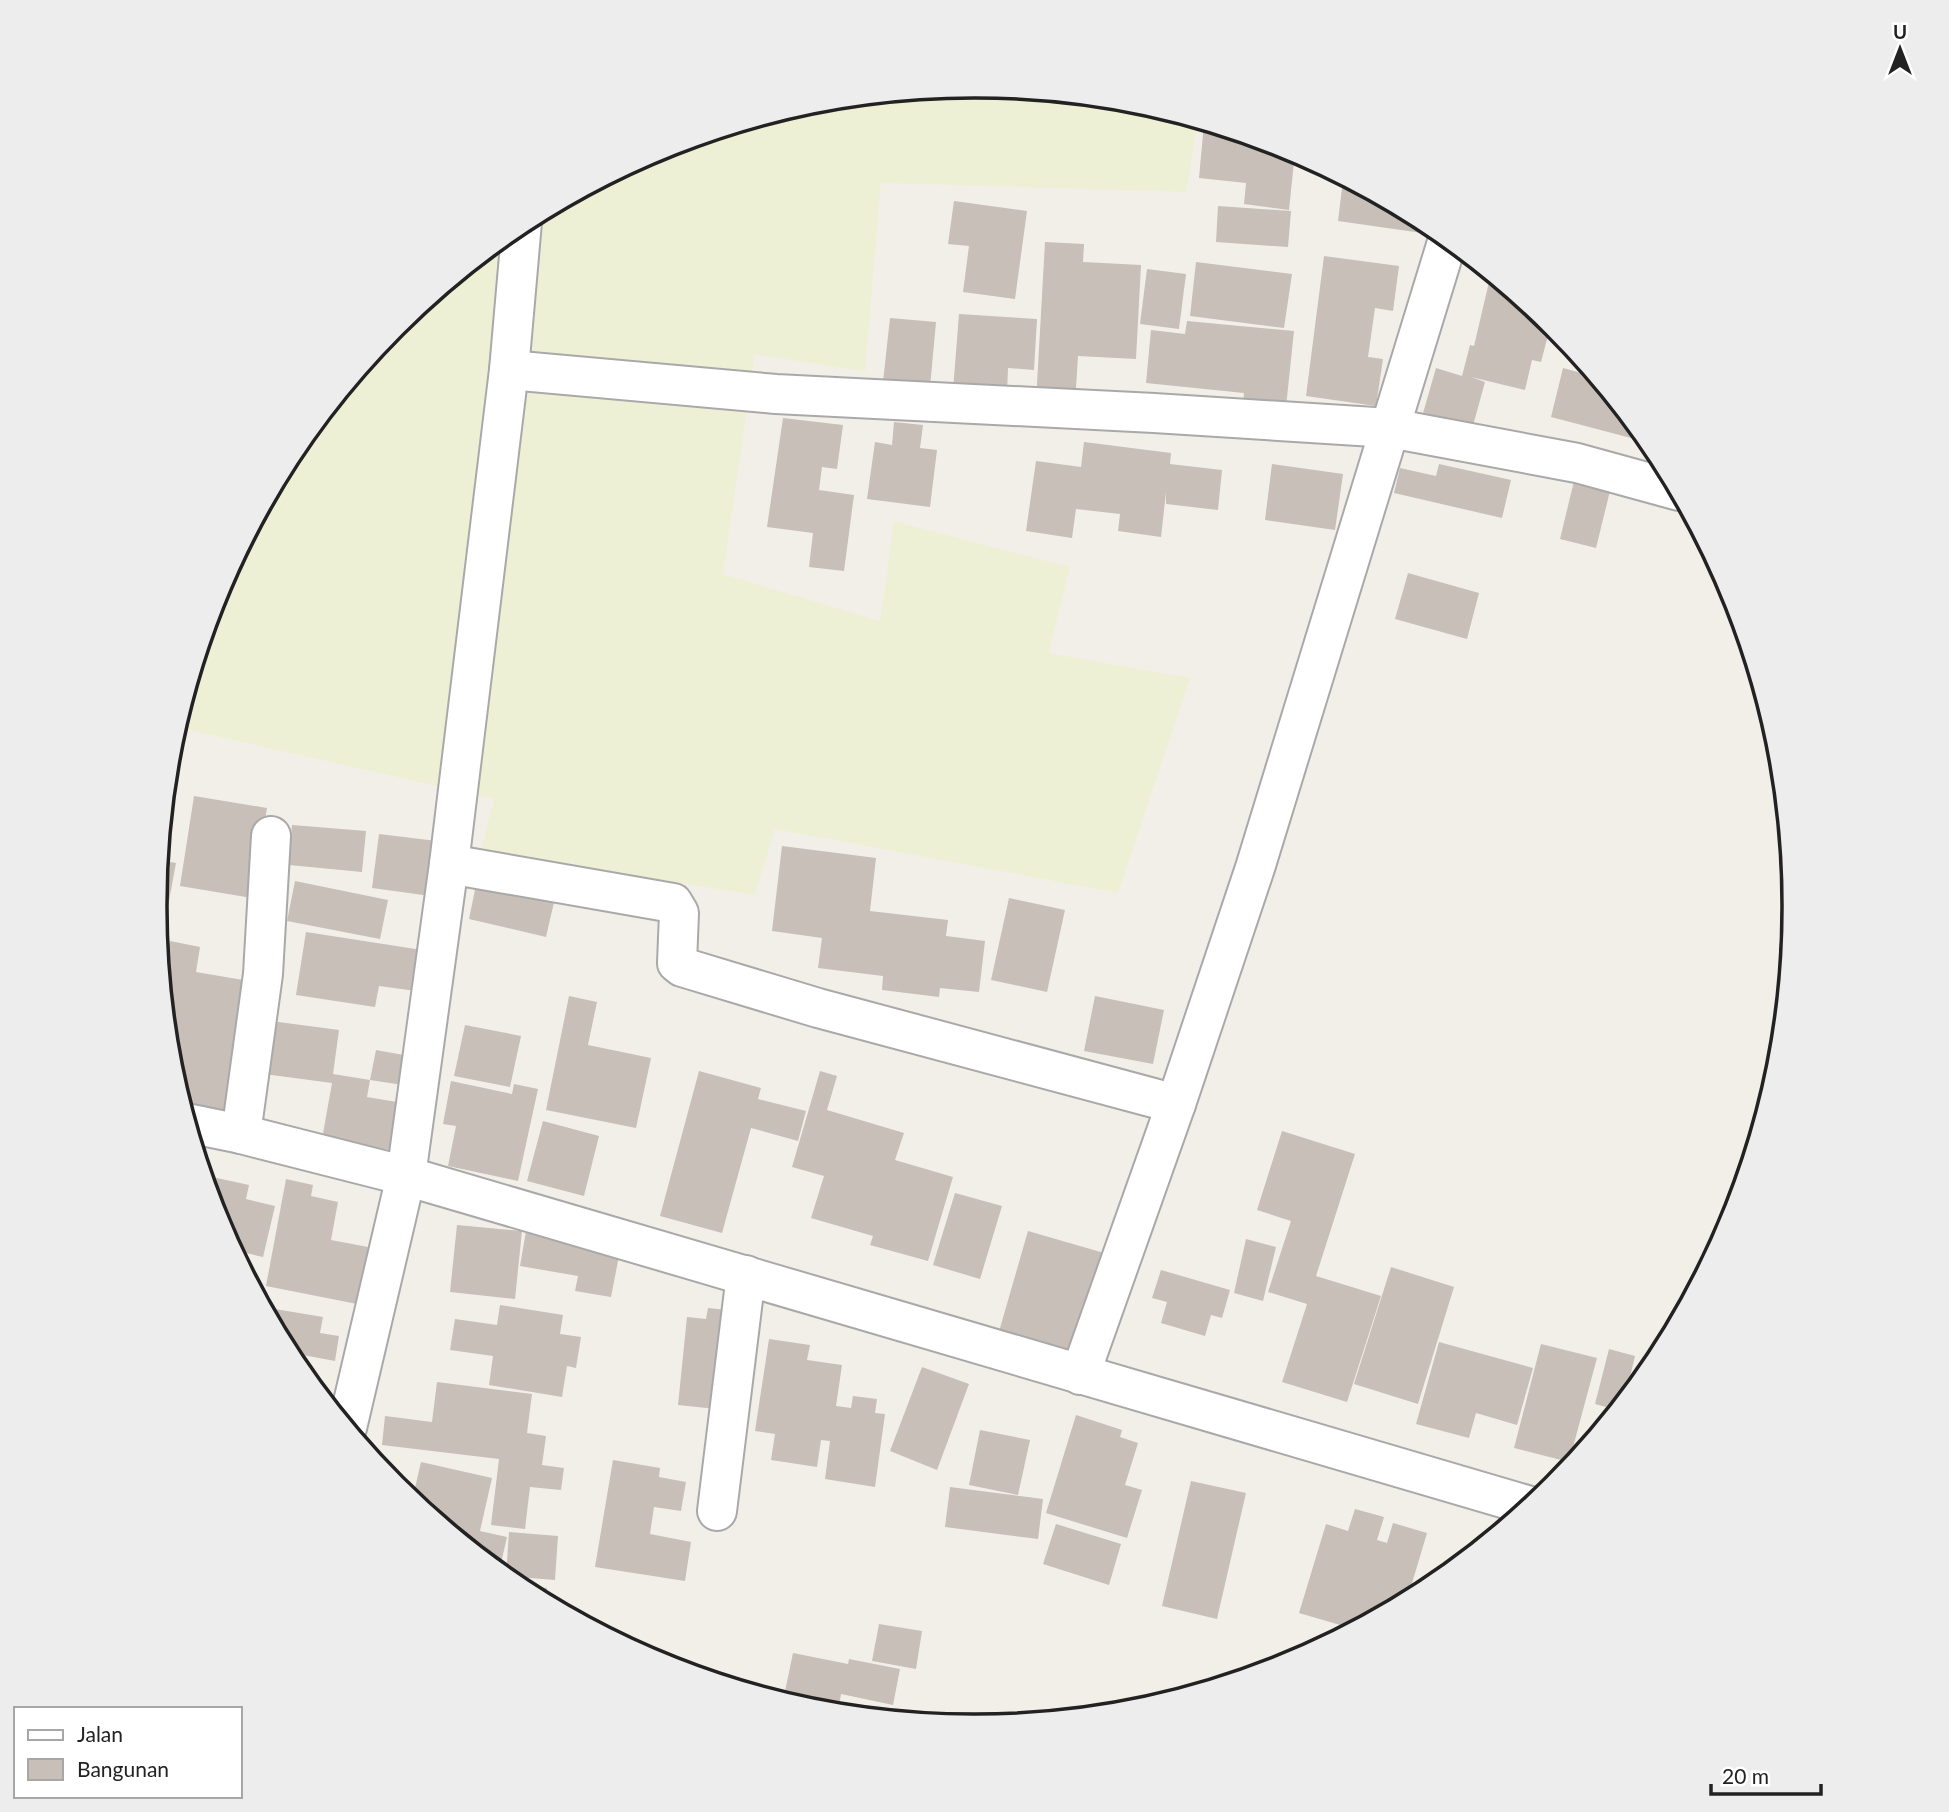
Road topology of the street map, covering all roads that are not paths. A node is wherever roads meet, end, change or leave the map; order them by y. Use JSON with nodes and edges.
{"nodes":[{"id":1,"x":521,"y":238,"type":"edge"},
{"id":2,"x":1445,"y":250,"type":"edge"},
{"id":3,"x":509,"y":370,"type":"junction"},
{"id":4,"x":1390,"y":428,"type":"junction"},
{"id":5,"x":1665,"y":487,"type":"edge"},
{"id":6,"x":271,"y":836,"type":"dead end"},
{"id":7,"x":449,"y":864,"type":"junction"},
{"id":8,"x":1176,"y":1104,"type":"junction"},
{"id":9,"x":197,"y":1125,"type":"edge"},
{"id":10,"x":241,"y":1134,"type":"junction"},
{"id":11,"x":407,"y":1176,"type":"junction"},
{"id":12,"x":746,"y":1275,"type":"junction"},
{"id":13,"x":1080,"y":1375,"type":"junction"},
{"id":14,"x":349,"y":1418,"type":"edge"},
{"id":15,"x":1519,"y":1502,"type":"edge"},
{"id":16,"x":717,"y":1511,"type":"dead end"}],
"edges":[{"from":1,"to":3,"type":"street"},
{"from":2,"to":4,"type":"street"},
{"from":3,"to":4,"type":"street"},
{"from":3,"to":7,"type":"street"},
{"from":4,"to":5,"type":"street"},
{"from":4,"to":8,"type":"street"},
{"from":6,"to":10,"type":"street"},
{"from":7,"to":8,"type":"street"},
{"from":7,"to":11,"type":"street"},
{"from":8,"to":13,"type":"street"},
{"from":9,"to":10,"type":"street"},
{"from":10,"to":11,"type":"street"},
{"from":11,"to":12,"type":"street"},
{"from":11,"to":14,"type":"street"},
{"from":12,"to":13,"type":"street"},
{"from":12,"to":16,"type":"street"},
{"from":13,"to":15,"type":"street"}]}
